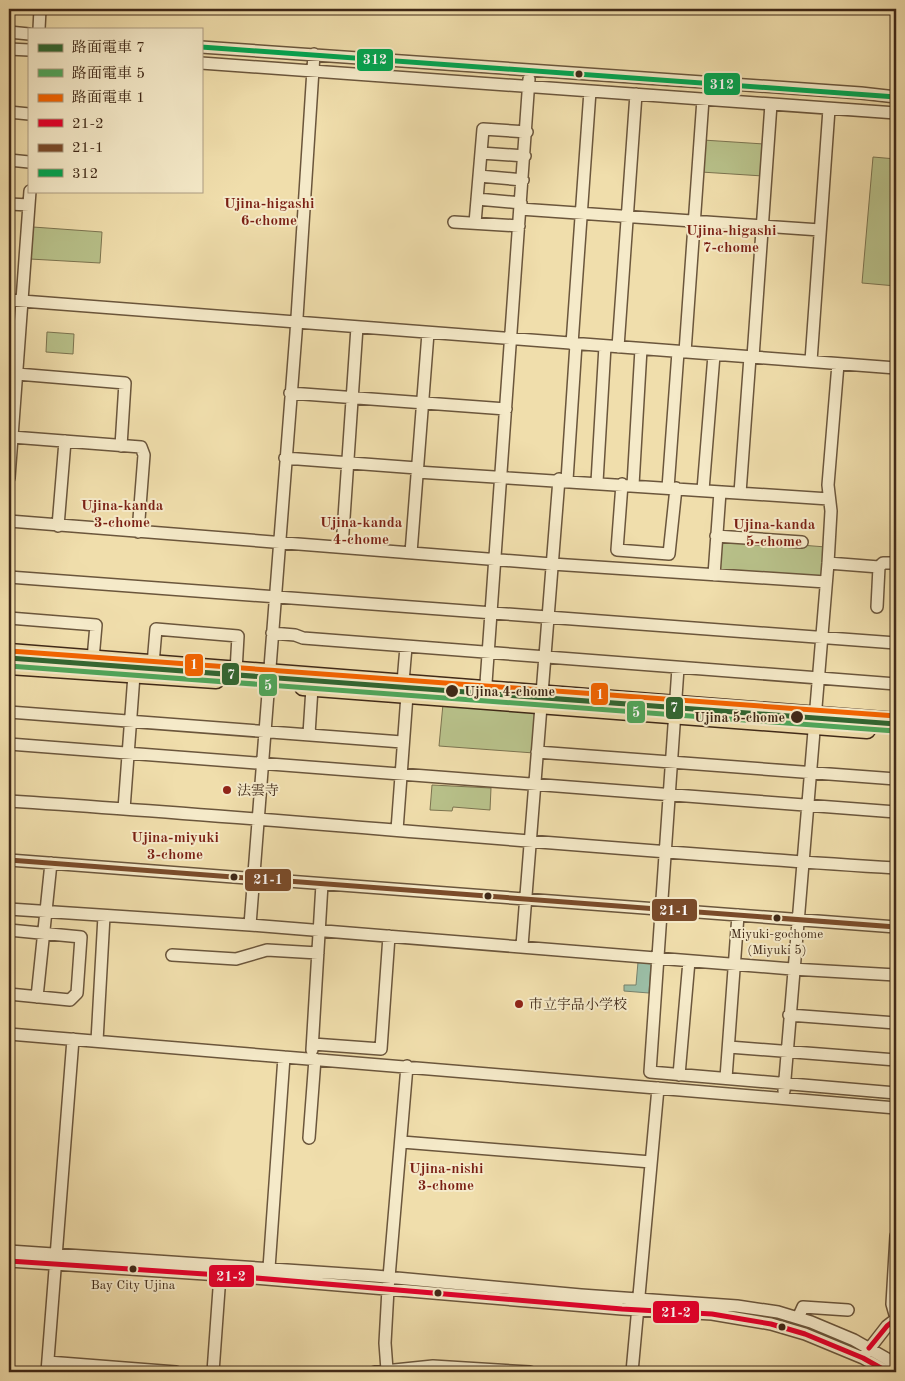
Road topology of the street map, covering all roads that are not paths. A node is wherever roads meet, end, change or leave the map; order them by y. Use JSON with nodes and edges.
{"nodes":[{"id":1,"x":40,"y":9,"type":"edge"},
{"id":2,"x":39,"y":28,"type":"edge"},
{"id":3,"x":9,"y":32,"type":"edge"},
{"id":4,"x":28,"y":34,"type":"edge"},
{"id":5,"x":202,"y":47,"type":"edge"},
{"id":6,"x":9,"y":49,"type":"edge"},
{"id":7,"x":28,"y":50,"type":"edge"},
{"id":8,"x":314,"y":54,"type":"junction"},
{"id":9,"x":202,"y":63,"type":"edge"},
{"id":10,"x":312,"y":70,"type":"junction"},
{"id":11,"x":529,"y":70,"type":"junction"},
{"id":12,"x":529,"y":86,"type":"junction"},
{"id":13,"x":590,"y":90,"type":"junction"},
{"id":14,"x":636,"y":94,"type":"junction"},
{"id":15,"x":896,"y":98,"type":"edge"},
{"id":16,"x":703,"y":99,"type":"junction"},
{"id":17,"x":771,"y":104,"type":"junction"},
{"id":18,"x":829,"y":108,"type":"junction"},
{"id":19,"x":9,"y":112,"type":"edge"},
{"id":20,"x":896,"y":113,"type":"edge"},
{"id":21,"x":28,"y":114,"type":"edge"},
{"id":22,"x":527,"y":132,"type":"junction"},
{"id":23,"x":481,"y":153,"type":"junction"},
{"id":24,"x":525,"y":156,"type":"junction"},
{"id":25,"x":9,"y":160,"type":"edge"},
{"id":26,"x":28,"y":162,"type":"edge"},
{"id":27,"x":479,"y":176,"type":"junction"},
{"id":28,"x":523,"y":180,"type":"junction"},
{"id":29,"x":30,"y":192,"type":"edge"},
{"id":30,"x":477,"y":199,"type":"junction"},
{"id":31,"x":9,"y":204,"type":"edge"},
{"id":32,"x":29,"y":205,"type":"junction"},
{"id":33,"x":521,"y":206,"type":"junction"},
{"id":34,"x":581,"y":213,"type":"junction"},
{"id":35,"x":627,"y":217,"type":"junction"},
{"id":36,"x":454,"y":222,"type":"dead end"},
{"id":37,"x":693,"y":222,"type":"junction"},
{"id":38,"x":475,"y":223,"type":"junction"},
{"id":39,"x":519,"y":226,"type":"junction"},
{"id":40,"x":762,"y":226,"type":"junction"},
{"id":41,"x":820,"y":230,"type":"junction"},
{"id":42,"x":9,"y":300,"type":"edge"},
{"id":43,"x":22,"y":301,"type":"junction"},
{"id":44,"x":295,"y":323,"type":"junction"},
{"id":45,"x":357,"y":328,"type":"junction"},
{"id":46,"x":428,"y":333,"type":"junction"},
{"id":47,"x":511,"y":339,"type":"junction"},
{"id":48,"x":574,"y":344,"type":"junction"},
{"id":49,"x":605,"y":346,"type":"junction"},
{"id":50,"x":618,"y":347,"type":"junction"},
{"id":51,"x":641,"y":349,"type":"junction"},
{"id":52,"x":682,"y":352,"type":"junction"},
{"id":53,"x":714,"y":354,"type":"junction"},
{"id":54,"x":752,"y":357,"type":"junction"},
{"id":55,"x":811,"y":361,"type":"junction"},
{"id":56,"x":838,"y":364,"type":"junction"},
{"id":57,"x":896,"y":368,"type":"edge"},
{"id":58,"x":14,"y":382,"type":"edge"},
{"id":59,"x":290,"y":393,"type":"junction"},
{"id":60,"x":353,"y":398,"type":"junction"},
{"id":61,"x":423,"y":404,"type":"junction"},
{"id":62,"x":506,"y":409,"type":"junction"},
{"id":63,"x":12,"y":437,"type":"junction"},
{"id":64,"x":65,"y":442,"type":"junction"},
{"id":65,"x":121,"y":446,"type":"junction"},
{"id":66,"x":285,"y":458,"type":"junction"},
{"id":67,"x":348,"y":463,"type":"junction"},
{"id":68,"x":417,"y":470,"type":"junction"},
{"id":69,"x":502,"y":477,"type":"junction"},
{"id":70,"x":9,"y":478,"type":"edge"},
{"id":71,"x":563,"y":480,"type":"junction"},
{"id":72,"x":597,"y":482,"type":"junction"},
{"id":73,"x":628,"y":485,"type":"junction"},
{"id":74,"x":672,"y":488,"type":"junction"},
{"id":75,"x":704,"y":490,"type":"junction"},
{"id":76,"x":720,"y":492,"type":"junction"},
{"id":77,"x":740,"y":493,"type":"junction"},
{"id":78,"x":829,"y":499,"type":"junction"},
{"id":79,"x":9,"y":521,"type":"edge"},
{"id":80,"x":58,"y":526,"type":"junction"},
{"id":81,"x":138,"y":532,"type":"junction"},
{"id":82,"x":716,"y":536,"type":"junction"},
{"id":83,"x":278,"y":542,"type":"junction"},
{"id":84,"x":802,"y":542,"type":"dead end"},
{"id":85,"x":342,"y":547,"type":"junction"},
{"id":86,"x":412,"y":553,"type":"junction"},
{"id":87,"x":495,"y":558,"type":"junction"},
{"id":88,"x":828,"y":563,"type":"junction"},
{"id":89,"x":552,"y":564,"type":"junction"},
{"id":90,"x":896,"y":564,"type":"edge"},
{"id":91,"x":879,"y":567,"type":"junction"},
{"id":92,"x":714,"y":575,"type":"junction"},
{"id":93,"x":9,"y":577,"type":"edge"},
{"id":94,"x":826,"y":582,"type":"junction"},
{"id":95,"x":274,"y":596,"type":"junction"},
{"id":96,"x":877,"y":606,"type":"dead end"},
{"id":97,"x":491,"y":612,"type":"junction"},
{"id":98,"x":548,"y":616,"type":"junction"},
{"id":99,"x":9,"y":618,"type":"edge"},
{"id":100,"x":272,"y":633,"type":"junction"},
{"id":101,"x":822,"y":637,"type":"junction"},
{"id":102,"x":896,"y":643,"type":"edge"},
{"id":103,"x":406,"y":647,"type":"junction"},
{"id":104,"x":9,"y":652,"type":"edge"},
{"id":105,"x":488,"y":653,"type":"junction"},
{"id":106,"x":545,"y":657,"type":"junction"},
{"id":107,"x":93,"y":659,"type":"junction"},
{"id":108,"x":153,"y":664,"type":"junction"},
{"id":109,"x":9,"y":666,"type":"edge"},
{"id":110,"x":678,"y":668,"type":"junction"},
{"id":111,"x":236,"y":671,"type":"junction"},
{"id":112,"x":134,"y":675,"type":"junction"},
{"id":113,"x":819,"y":678,"type":"junction"},
{"id":114,"x":269,"y":679,"type":"junction"},
{"id":115,"x":896,"y":684,"type":"edge"},
{"id":116,"x":312,"y":688,"type":"junction"},
{"id":117,"x":405,"y":688,"type":"junction"},
{"id":118,"x":485,"y":694,"type":"junction"},
{"id":119,"x":541,"y":699,"type":"junction"},
{"id":120,"x":677,"y":709,"type":"junction"},
{"id":121,"x":9,"y":712,"type":"edge"},
{"id":122,"x":130,"y":720,"type":"junction"},
{"id":123,"x":816,"y":720,"type":"junction"},
{"id":124,"x":896,"y":721,"type":"edge"},
{"id":125,"x":264,"y":731,"type":"junction"},
{"id":126,"x":896,"y":732,"type":"edge"},
{"id":127,"x":309,"y":734,"type":"junction"},
{"id":128,"x":402,"y":742,"type":"junction"},
{"id":129,"x":9,"y":744,"type":"edge"},
{"id":130,"x":537,"y":752,"type":"junction"},
{"id":131,"x":128,"y":754,"type":"junction"},
{"id":132,"x":672,"y":762,"type":"junction"},
{"id":133,"x":262,"y":765,"type":"junction"},
{"id":134,"x":811,"y":772,"type":"junction"},
{"id":135,"x":400,"y":776,"type":"junction"},
{"id":136,"x":896,"y":779,"type":"edge"},
{"id":137,"x":535,"y":786,"type":"junction"},
{"id":138,"x":670,"y":795,"type":"junction"},
{"id":139,"x":9,"y":802,"type":"edge"},
{"id":140,"x":808,"y":806,"type":"junction"},
{"id":141,"x":124,"y":809,"type":"junction"},
{"id":142,"x":896,"y":812,"type":"edge"},
{"id":143,"x":258,"y":819,"type":"junction"},
{"id":144,"x":397,"y":830,"type":"junction"},
{"id":145,"x":530,"y":841,"type":"junction"},
{"id":146,"x":666,"y":852,"type":"junction"},
{"id":147,"x":9,"y":860,"type":"edge"},
{"id":148,"x":803,"y":862,"type":"junction"},
{"id":149,"x":50,"y":863,"type":"junction"},
{"id":150,"x":896,"y":868,"type":"edge"},
{"id":151,"x":253,"y":880,"type":"junction"},
{"id":152,"x":322,"y":884,"type":"junction"},
{"id":153,"x":526,"y":900,"type":"junction"},
{"id":154,"x":9,"y":909,"type":"edge"},
{"id":155,"x":663,"y":910,"type":"junction"},
{"id":156,"x":47,"y":912,"type":"junction"},
{"id":157,"x":104,"y":916,"type":"junction"},
{"id":158,"x":738,"y":916,"type":"junction"},
{"id":159,"x":797,"y":920,"type":"junction"},
{"id":160,"x":250,"y":925,"type":"junction"},
{"id":161,"x":896,"y":927,"type":"edge"},
{"id":162,"x":9,"y":930,"type":"edge"},
{"id":163,"x":319,"y":930,"type":"junction"},
{"id":164,"x":44,"y":934,"type":"junction"},
{"id":165,"x":389,"y":936,"type":"junction"},
{"id":166,"x":522,"y":946,"type":"junction"},
{"id":167,"x":318,"y":953,"type":"junction"},
{"id":168,"x":172,"y":954,"type":"dead end"},
{"id":169,"x":659,"y":958,"type":"junction"},
{"id":170,"x":689,"y":961,"type":"junction"},
{"id":171,"x":735,"y":964,"type":"junction"},
{"id":172,"x":792,"y":969,"type":"junction"},
{"id":173,"x":896,"y":975,"type":"edge"},
{"id":174,"x":9,"y":994,"type":"edge"},
{"id":175,"x":37,"y":997,"type":"junction"},
{"id":176,"x":789,"y":1015,"type":"junction"},
{"id":177,"x":896,"y":1024,"type":"edge"},
{"id":178,"x":9,"y":1034,"type":"edge"},
{"id":179,"x":74,"y":1039,"type":"junction"},
{"id":180,"x":97,"y":1041,"type":"junction"},
{"id":181,"x":194,"y":1048,"type":"junction"},
{"id":182,"x":729,"y":1048,"type":"junction"},
{"id":183,"x":787,"y":1051,"type":"junction"},
{"id":184,"x":313,"y":1052,"type":"junction"},
{"id":185,"x":284,"y":1057,"type":"junction"},
{"id":186,"x":896,"y":1060,"type":"edge"},
{"id":187,"x":407,"y":1066,"type":"junction"},
{"id":188,"x":679,"y":1074,"type":"junction"},
{"id":189,"x":726,"y":1078,"type":"junction"},
{"id":190,"x":784,"y":1087,"type":"junction"},
{"id":191,"x":658,"y":1088,"type":"junction"},
{"id":192,"x":682,"y":1090,"type":"junction"},
{"id":193,"x":896,"y":1092,"type":"edge"},
{"id":194,"x":874,"y":1107,"type":"junction"},
{"id":195,"x":896,"y":1108,"type":"edge"},
{"id":196,"x":309,"y":1138,"type":"dead end"},
{"id":197,"x":402,"y":1142,"type":"junction"},
{"id":198,"x":651,"y":1162,"type":"junction"},
{"id":199,"x":896,"y":1236,"type":"edge"},
{"id":200,"x":9,"y":1251,"type":"edge"},
{"id":201,"x":56,"y":1252,"type":"junction"},
{"id":202,"x":9,"y":1261,"type":"edge"},
{"id":203,"x":56,"y":1265,"type":"junction"},
{"id":204,"x":268,"y":1268,"type":"junction"},
{"id":205,"x":220,"y":1275,"type":"junction"},
{"id":206,"x":389,"y":1277,"type":"junction"},
{"id":207,"x":388,"y":1289,"type":"junction"},
{"id":208,"x":638,"y":1304,"type":"junction"},
{"id":209,"x":848,"y":1310,"type":"dead end"},
{"id":210,"x":798,"y":1318,"type":"junction"},
{"id":211,"x":896,"y":1319,"type":"edge"},
{"id":212,"x":866,"y":1353,"type":"junction"},
{"id":213,"x":896,"y":1364,"type":"edge"},
{"id":214,"x":48,"y":1367,"type":"edge"},
{"id":215,"x":87,"y":1369,"type":"edge"},
{"id":216,"x":119,"y":1370,"type":"edge"},
{"id":217,"x":387,"y":1370,"type":"junction"},
{"id":218,"x":150,"y":1371,"type":"edge"},
{"id":219,"x":176,"y":1372,"type":"edge"},
{"id":220,"x":213,"y":1372,"type":"edge"},
{"id":221,"x":375,"y":1372,"type":"edge"},
{"id":222,"x":530,"y":1372,"type":"edge"},
{"id":223,"x":632,"y":1372,"type":"edge"},
{"id":224,"x":888,"y":1372,"type":"edge"}],
"edges":[{"from":1,"to":2,"type":"street"},
{"from":3,"to":4,"type":"street"},
{"from":5,"to":8,"type":"street"},
{"from":6,"to":7,"type":"street"},
{"from":8,"to":10,"type":"street"},
{"from":8,"to":11,"type":"street"},
{"from":9,"to":10,"type":"street"},
{"from":10,"to":12,"type":"street"},
{"from":10,"to":44,"type":"street"},
{"from":11,"to":12,"type":"street"},
{"from":11,"to":15,"type":"street"},
{"from":12,"to":13,"type":"street"},
{"from":12,"to":22,"type":"street"},
{"from":13,"to":14,"type":"street"},
{"from":13,"to":34,"type":"street"},
{"from":14,"to":16,"type":"street"},
{"from":14,"to":35,"type":"street"},
{"from":16,"to":17,"type":"street"},
{"from":16,"to":37,"type":"street"},
{"from":17,"to":18,"type":"street"},
{"from":17,"to":40,"type":"street"},
{"from":18,"to":20,"type":"street"},
{"from":18,"to":41,"type":"street"},
{"from":19,"to":21,"type":"street"},
{"from":22,"to":23,"type":"street"},
{"from":22,"to":24,"type":"street"},
{"from":23,"to":24,"type":"street"},
{"from":23,"to":27,"type":"street"},
{"from":24,"to":28,"type":"street"},
{"from":25,"to":26,"type":"street"},
{"from":27,"to":28,"type":"street"},
{"from":27,"to":30,"type":"street"},
{"from":28,"to":33,"type":"street"},
{"from":29,"to":32,"type":"street"},
{"from":30,"to":33,"type":"street"},
{"from":30,"to":38,"type":"street"},
{"from":31,"to":32,"type":"street"},
{"from":32,"to":43,"type":"street"},
{"from":33,"to":34,"type":"street"},
{"from":33,"to":39,"type":"street"},
{"from":34,"to":35,"type":"street"},
{"from":34,"to":48,"type":"street"},
{"from":35,"to":37,"type":"street"},
{"from":35,"to":50,"type":"street"},
{"from":36,"to":38,"type":"street"},
{"from":37,"to":40,"type":"street"},
{"from":37,"to":52,"type":"street"},
{"from":38,"to":39,"type":"street"},
{"from":39,"to":47,"type":"street"},
{"from":40,"to":41,"type":"street"},
{"from":40,"to":54,"type":"street"},
{"from":41,"to":55,"type":"street"},
{"from":42,"to":43,"type":"street"},
{"from":43,"to":44,"type":"street"},
{"from":43,"to":58,"type":"street"},
{"from":44,"to":45,"type":"street"},
{"from":44,"to":59,"type":"street"},
{"from":45,"to":46,"type":"street"},
{"from":45,"to":60,"type":"street"},
{"from":46,"to":47,"type":"street"},
{"from":46,"to":61,"type":"street"},
{"from":47,"to":48,"type":"street"},
{"from":47,"to":62,"type":"street"},
{"from":48,"to":49,"type":"street"},
{"from":48,"to":71,"type":"street"},
{"from":49,"to":50,"type":"street"},
{"from":49,"to":72,"type":"street"},
{"from":50,"to":51,"type":"street"},
{"from":51,"to":52,"type":"street"},
{"from":51,"to":73,"type":"street"},
{"from":52,"to":53,"type":"street"},
{"from":52,"to":74,"type":"street"},
{"from":53,"to":54,"type":"street"},
{"from":53,"to":75,"type":"street"},
{"from":54,"to":55,"type":"street"},
{"from":54,"to":77,"type":"street"},
{"from":55,"to":56,"type":"street"},
{"from":56,"to":57,"type":"street"},
{"from":56,"to":78,"type":"street"},
{"from":58,"to":63,"type":"street"},
{"from":58,"to":65,"type":"street"},
{"from":59,"to":60,"type":"street"},
{"from":59,"to":66,"type":"street"},
{"from":60,"to":61,"type":"street"},
{"from":60,"to":67,"type":"street"},
{"from":61,"to":62,"type":"street"},
{"from":61,"to":68,"type":"street"},
{"from":62,"to":69,"type":"street"},
{"from":63,"to":64,"type":"street"},
{"from":63,"to":70,"type":"street"},
{"from":64,"to":65,"type":"street"},
{"from":64,"to":80,"type":"street"},
{"from":65,"to":81,"type":"street"},
{"from":66,"to":67,"type":"street"},
{"from":66,"to":83,"type":"street"},
{"from":67,"to":68,"type":"street"},
{"from":67,"to":85,"type":"street"},
{"from":68,"to":69,"type":"street"},
{"from":68,"to":86,"type":"street"},
{"from":69,"to":71,"type":"street"},
{"from":69,"to":87,"type":"street"},
{"from":71,"to":72,"type":"street"},
{"from":71,"to":89,"type":"street"},
{"from":72,"to":73,"type":"street"},
{"from":73,"to":74,"type":"street"},
{"from":73,"to":74,"type":"street"},
{"from":74,"to":75,"type":"street"},
{"from":75,"to":76,"type":"street"},
{"from":76,"to":77,"type":"street"},
{"from":76,"to":82,"type":"street"},
{"from":77,"to":78,"type":"street"},
{"from":78,"to":88,"type":"street"},
{"from":79,"to":80,"type":"street"},
{"from":80,"to":81,"type":"street"},
{"from":81,"to":83,"type":"street"},
{"from":82,"to":84,"type":"street"},
{"from":82,"to":92,"type":"street"},
{"from":83,"to":85,"type":"street"},
{"from":83,"to":95,"type":"street"},
{"from":85,"to":86,"type":"street"},
{"from":86,"to":87,"type":"street"},
{"from":87,"to":89,"type":"street"},
{"from":87,"to":97,"type":"street"},
{"from":88,"to":91,"type":"street"},
{"from":88,"to":94,"type":"street"},
{"from":89,"to":92,"type":"street"},
{"from":89,"to":98,"type":"street"},
{"from":90,"to":91,"type":"street"},
{"from":91,"to":96,"type":"street"},
{"from":92,"to":94,"type":"street"},
{"from":93,"to":95,"type":"street"},
{"from":94,"to":101,"type":"street"},
{"from":95,"to":97,"type":"street"},
{"from":95,"to":100,"type":"street"},
{"from":97,"to":98,"type":"street"},
{"from":97,"to":105,"type":"street"},
{"from":98,"to":101,"type":"street"},
{"from":98,"to":106,"type":"street"},
{"from":99,"to":107,"type":"street"},
{"from":100,"to":103,"type":"street"},
{"from":100,"to":114,"type":"street"},
{"from":101,"to":102,"type":"street"},
{"from":101,"to":113,"type":"street"},
{"from":103,"to":105,"type":"street"},
{"from":103,"to":117,"type":"street"},
{"from":104,"to":107,"type":"highway"},
{"from":105,"to":106,"type":"street"},
{"from":105,"to":118,"type":"street"},
{"from":106,"to":110,"type":"street"},
{"from":106,"to":119,"type":"street"},
{"from":107,"to":108,"type":"highway"},
{"from":108,"to":111,"type":"highway"},
{"from":108,"to":111,"type":"street"},
{"from":109,"to":112,"type":"highway"},
{"from":110,"to":113,"type":"street"},
{"from":110,"to":120,"type":"street"},
{"from":111,"to":114,"type":"highway"},
{"from":112,"to":114,"type":"highway"},
{"from":112,"to":122,"type":"street"},
{"from":113,"to":115,"type":"street"},
{"from":113,"to":123,"type":"street"},
{"from":114,"to":116,"type":"highway"},
{"from":114,"to":117,"type":"highway"},
{"from":114,"to":125,"type":"street"},
{"from":116,"to":117,"type":"highway"},
{"from":116,"to":127,"type":"street"},
{"from":117,"to":118,"type":"highway"},
{"from":117,"to":128,"type":"street"},
{"from":118,"to":119,"type":"highway"},
{"from":119,"to":120,"type":"highway"},
{"from":119,"to":130,"type":"street"},
{"from":120,"to":123,"type":"highway"},
{"from":120,"to":132,"type":"street"},
{"from":121,"to":122,"type":"street"},
{"from":122,"to":125,"type":"street"},
{"from":122,"to":131,"type":"street"},
{"from":123,"to":124,"type":"highway"},
{"from":123,"to":126,"type":"highway"},
{"from":123,"to":134,"type":"street"},
{"from":125,"to":127,"type":"street"},
{"from":125,"to":133,"type":"street"},
{"from":127,"to":128,"type":"street"},
{"from":128,"to":135,"type":"street"},
{"from":129,"to":131,"type":"street"},
{"from":130,"to":132,"type":"street"},
{"from":130,"to":137,"type":"street"},
{"from":131,"to":133,"type":"street"},
{"from":131,"to":141,"type":"street"},
{"from":132,"to":134,"type":"street"},
{"from":132,"to":138,"type":"street"},
{"from":133,"to":135,"type":"street"},
{"from":133,"to":143,"type":"street"},
{"from":134,"to":136,"type":"street"},
{"from":134,"to":140,"type":"street"},
{"from":135,"to":137,"type":"street"},
{"from":135,"to":144,"type":"street"},
{"from":137,"to":138,"type":"street"},
{"from":137,"to":145,"type":"street"},
{"from":138,"to":140,"type":"street"},
{"from":138,"to":146,"type":"street"},
{"from":139,"to":141,"type":"street"},
{"from":140,"to":142,"type":"street"},
{"from":140,"to":148,"type":"street"},
{"from":141,"to":143,"type":"street"},
{"from":143,"to":144,"type":"street"},
{"from":143,"to":151,"type":"street"},
{"from":144,"to":145,"type":"street"},
{"from":145,"to":146,"type":"street"},
{"from":145,"to":153,"type":"street"},
{"from":146,"to":148,"type":"street"},
{"from":146,"to":155,"type":"street"},
{"from":147,"to":149,"type":"street"},
{"from":148,"to":150,"type":"street"},
{"from":148,"to":159,"type":"street"},
{"from":149,"to":151,"type":"street"},
{"from":149,"to":156,"type":"street"},
{"from":151,"to":152,"type":"street"},
{"from":151,"to":160,"type":"street"},
{"from":152,"to":153,"type":"street"},
{"from":152,"to":163,"type":"street"},
{"from":153,"to":155,"type":"street"},
{"from":153,"to":166,"type":"street"},
{"from":154,"to":156,"type":"street"},
{"from":155,"to":158,"type":"street"},
{"from":155,"to":169,"type":"street"},
{"from":156,"to":157,"type":"street"},
{"from":156,"to":164,"type":"street"},
{"from":157,"to":160,"type":"street"},
{"from":157,"to":180,"type":"street"},
{"from":158,"to":159,"type":"street"},
{"from":158,"to":171,"type":"street"},
{"from":159,"to":161,"type":"street"},
{"from":159,"to":172,"type":"street"},
{"from":160,"to":163,"type":"street"},
{"from":162,"to":164,"type":"street"},
{"from":163,"to":165,"type":"street"},
{"from":163,"to":167,"type":"street"},
{"from":164,"to":175,"type":"street"},
{"from":164,"to":175,"type":"street"},
{"from":165,"to":166,"type":"street"},
{"from":165,"to":184,"type":"street"},
{"from":166,"to":169,"type":"street"},
{"from":167,"to":168,"type":"street"},
{"from":167,"to":184,"type":"street"},
{"from":169,"to":170,"type":"street"},
{"from":169,"to":188,"type":"street"},
{"from":170,"to":171,"type":"street"},
{"from":170,"to":188,"type":"street"},
{"from":171,"to":172,"type":"street"},
{"from":171,"to":182,"type":"street"},
{"from":172,"to":173,"type":"street"},
{"from":172,"to":176,"type":"street"},
{"from":174,"to":175,"type":"street"},
{"from":176,"to":177,"type":"street"},
{"from":176,"to":183,"type":"street"},
{"from":178,"to":179,"type":"street"},
{"from":179,"to":180,"type":"street"},
{"from":179,"to":201,"type":"street"},
{"from":180,"to":181,"type":"street"},
{"from":181,"to":184,"type":"street"},
{"from":181,"to":185,"type":"street"},
{"from":182,"to":183,"type":"street"},
{"from":182,"to":189,"type":"street"},
{"from":183,"to":186,"type":"street"},
{"from":183,"to":190,"type":"street"},
{"from":184,"to":185,"type":"street"},
{"from":184,"to":187,"type":"street"},
{"from":184,"to":196,"type":"street"},
{"from":185,"to":204,"type":"street"},
{"from":187,"to":191,"type":"street"},
{"from":187,"to":197,"type":"street"},
{"from":188,"to":189,"type":"street"},
{"from":189,"to":190,"type":"street"},
{"from":190,"to":192,"type":"street"},
{"from":190,"to":193,"type":"street"},
{"from":190,"to":194,"type":"street"},
{"from":191,"to":192,"type":"street"},
{"from":191,"to":198,"type":"street"},
{"from":192,"to":194,"type":"street"},
{"from":194,"to":195,"type":"street"},
{"from":197,"to":198,"type":"street"},
{"from":197,"to":206,"type":"street"},
{"from":198,"to":208,"type":"street"},
{"from":199,"to":211,"type":"street"},
{"from":200,"to":201,"type":"street"},
{"from":201,"to":203,"type":"street"},
{"from":201,"to":204,"type":"street"},
{"from":202,"to":203,"type":"street"},
{"from":203,"to":205,"type":"street"},
{"from":203,"to":214,"type":"street"},
{"from":204,"to":206,"type":"street"},
{"from":205,"to":207,"type":"street"},
{"from":205,"to":220,"type":"street"},
{"from":206,"to":207,"type":"street"},
{"from":206,"to":208,"type":"street"},
{"from":207,"to":208,"type":"street"},
{"from":207,"to":217,"type":"street"},
{"from":208,"to":210,"type":"street"},
{"from":208,"to":212,"type":"street"},
{"from":208,"to":223,"type":"street"},
{"from":209,"to":210,"type":"street"},
{"from":210,"to":212,"type":"street"},
{"from":211,"to":212,"type":"street"},
{"from":212,"to":213,"type":"street"},
{"from":212,"to":224,"type":"street"},
{"from":214,"to":215,"type":"street"},
{"from":215,"to":216,"type":"street"},
{"from":216,"to":218,"type":"street"},
{"from":217,"to":221,"type":"street"},
{"from":217,"to":222,"type":"street"},
{"from":218,"to":219,"type":"street"}]}
